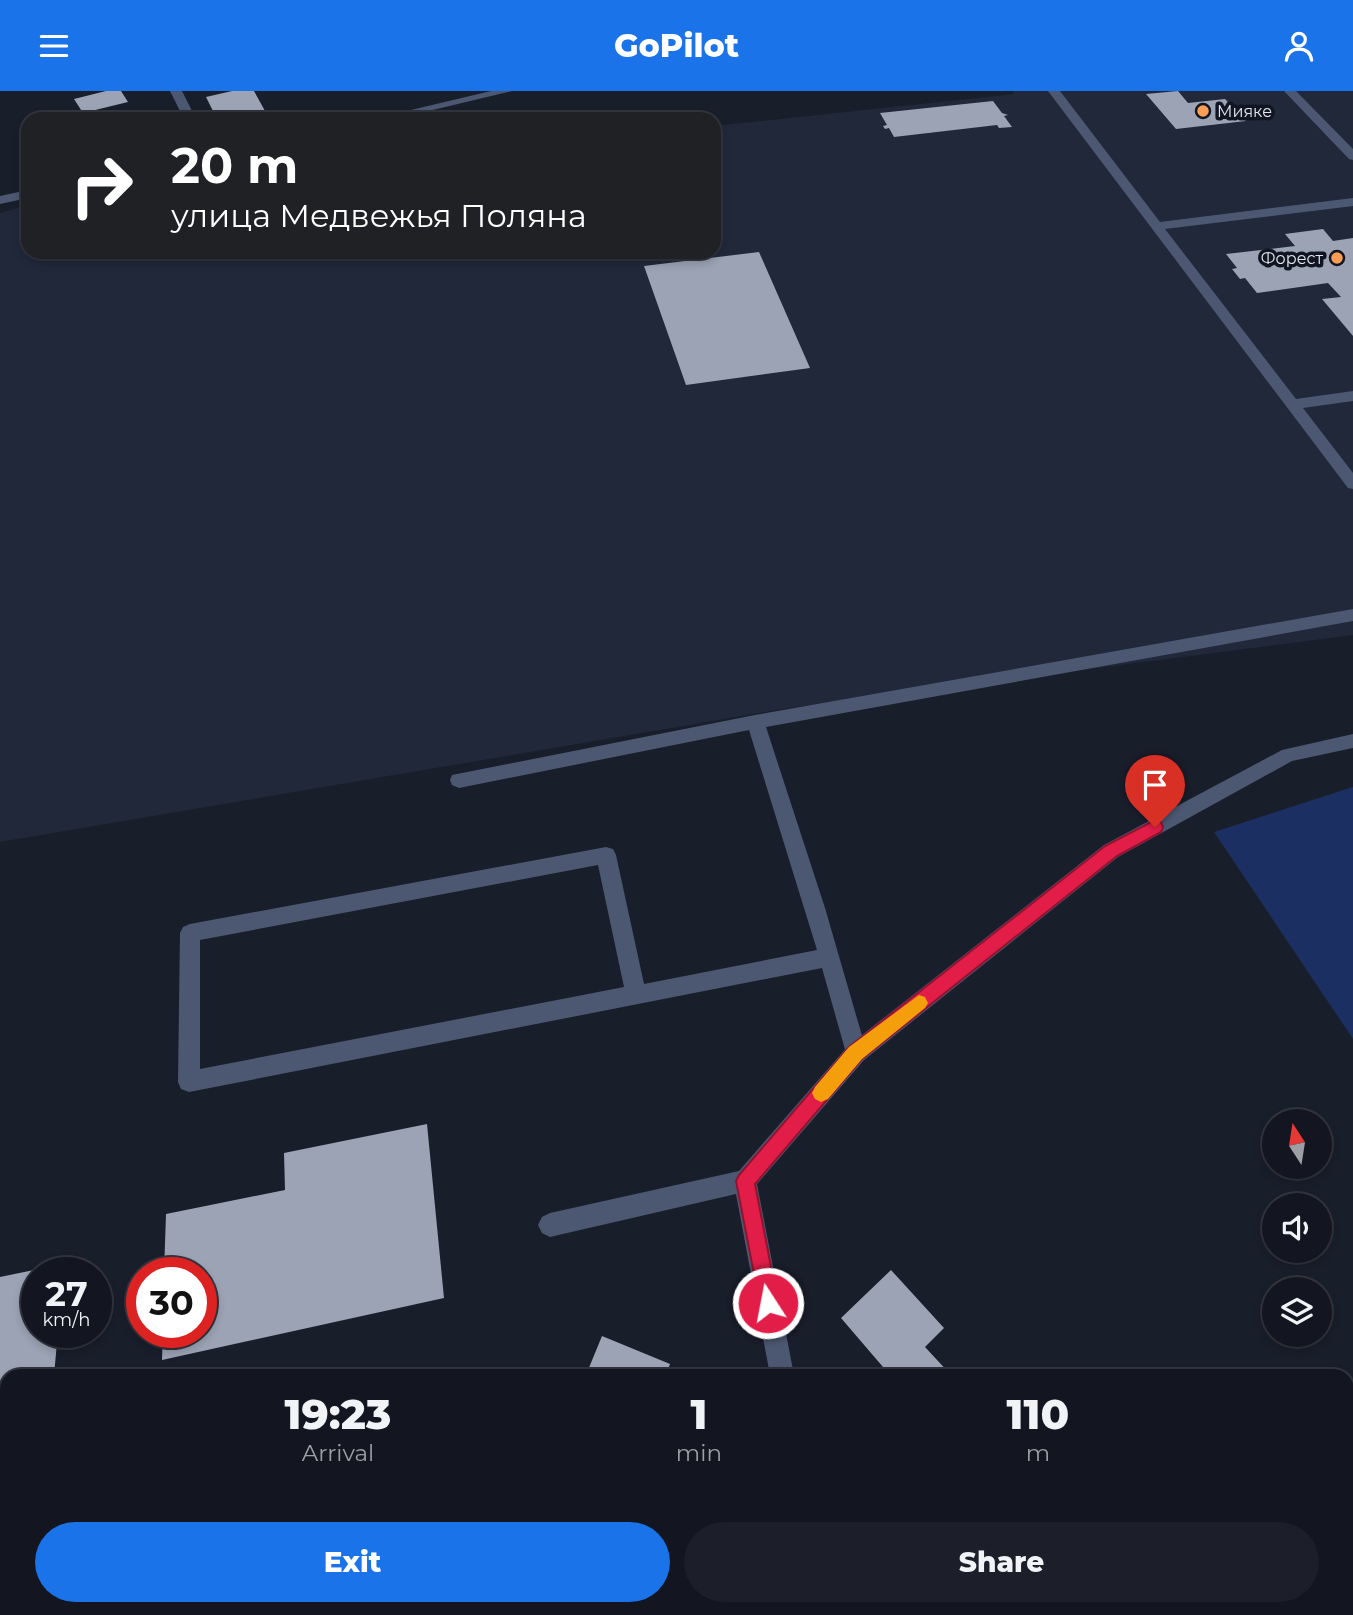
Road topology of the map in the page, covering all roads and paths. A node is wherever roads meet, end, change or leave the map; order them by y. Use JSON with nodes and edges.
{"nodes":[{"id":1,"x":176,"y":91,"type":"edge"},
{"id":2,"x":506,"y":91,"type":"edge"},
{"id":3,"x":1054,"y":91,"type":"edge"},
{"id":4,"x":1290,"y":91,"type":"edge"},
{"id":5,"x":186,"y":112,"type":"edge"},
{"id":6,"x":411,"y":112,"type":"edge"},
{"id":7,"x":1353,"y":156,"type":"edge"},
{"id":8,"x":21,"y":196,"type":"edge"},
{"id":9,"x":0,"y":200,"type":"edge"},
{"id":10,"x":1353,"y":202,"type":"edge"},
{"id":11,"x":1157,"y":226,"type":"junction"},
{"id":12,"x":1353,"y":396,"type":"edge"},
{"id":13,"x":1291,"y":404,"type":"junction"},
{"id":14,"x":1353,"y":484,"type":"edge"},
{"id":15,"x":1353,"y":615,"type":"edge"},
{"id":16,"x":755,"y":722,"type":"junction"},
{"id":17,"x":1353,"y":741,"type":"edge"},
{"id":18,"x":459,"y":780,"type":"dead end"},
{"id":19,"x":828,"y":957,"type":"junction"},
{"id":20,"x":636,"y":994,"type":"junction"},
{"id":21,"x":856,"y":1053,"type":"junction"},
{"id":22,"x":745,"y":1181,"type":"junction"},
{"id":23,"x":550,"y":1224,"type":"dead end"},
{"id":24,"x":781,"y":1369,"type":"edge"}],
"edges":[{"from":1,"to":5,"type":"street"},
{"from":2,"to":6,"type":"street"},
{"from":3,"to":11,"type":"street"},
{"from":4,"to":7,"type":"street"},
{"from":8,"to":9,"type":"street"},
{"from":10,"to":11,"type":"street"},
{"from":11,"to":13,"type":"street"},
{"from":12,"to":13,"type":"street"},
{"from":13,"to":14,"type":"street"},
{"from":15,"to":16,"type":"street"},
{"from":16,"to":18,"type":"street"},
{"from":16,"to":19,"type":"street"},
{"from":17,"to":21,"type":"street"},
{"from":19,"to":20,"type":"street"},
{"from":19,"to":21,"type":"street"},
{"from":20,"to":20,"type":"street"},
{"from":21,"to":22,"type":"street"},
{"from":22,"to":23,"type":"street"},
{"from":22,"to":24,"type":"street"}]}
